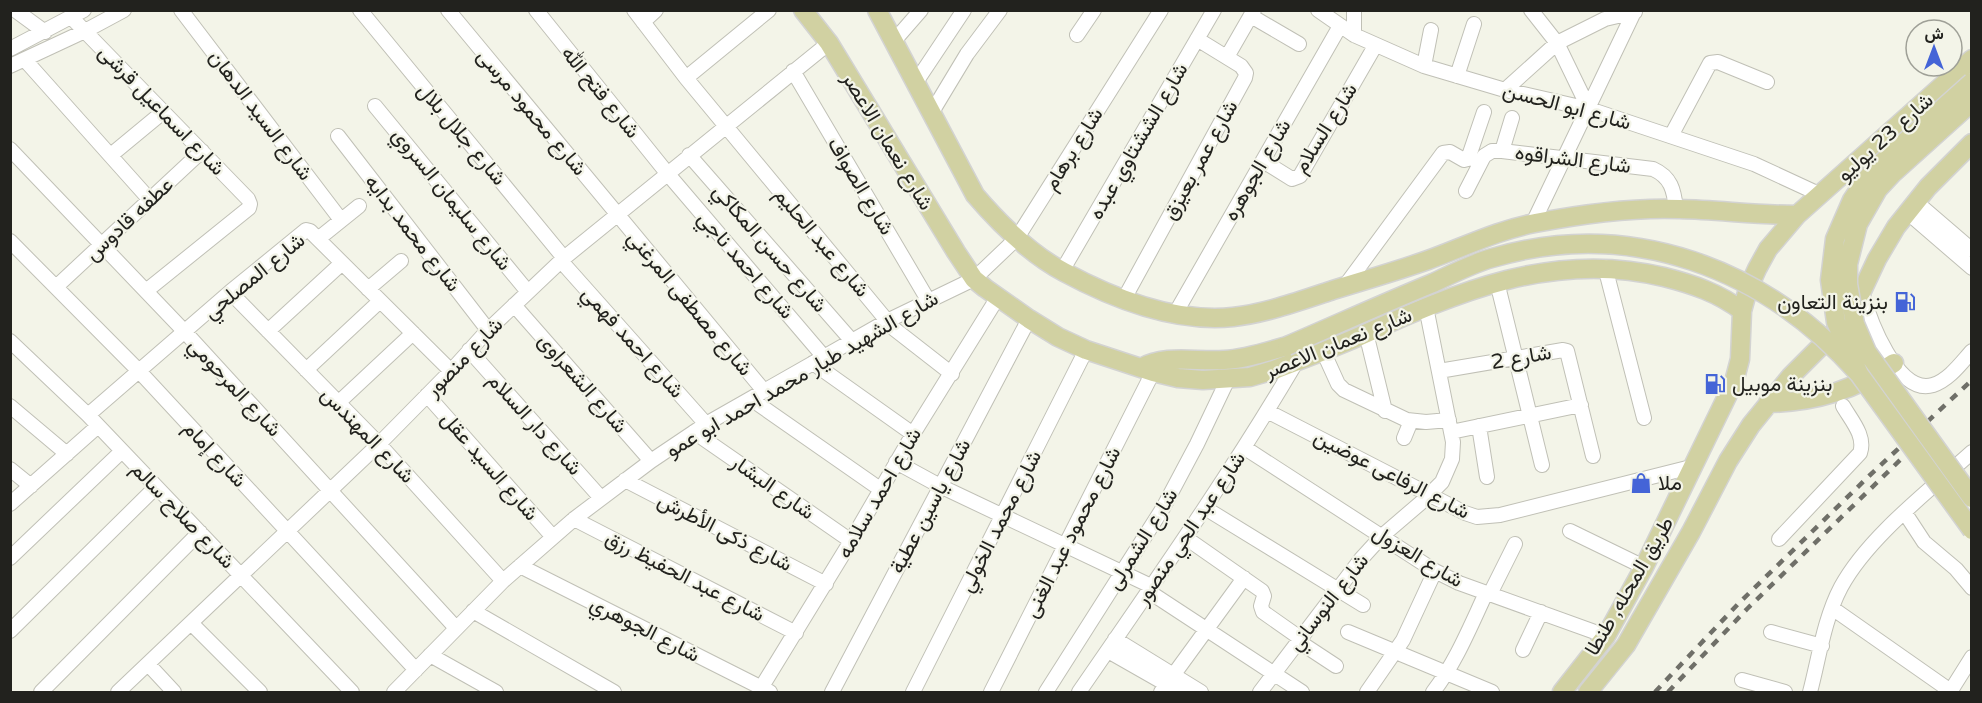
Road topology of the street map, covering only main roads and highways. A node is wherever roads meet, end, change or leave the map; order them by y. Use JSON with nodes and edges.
{"nodes":[{"id":1,"x":803,"y":10,"type":"edge"},
{"id":2,"x":877,"y":10,"type":"edge"},
{"id":3,"x":1971,"y":59,"type":"edge"},
{"id":4,"x":1971,"y":82,"type":"edge"},
{"id":5,"x":1971,"y":102,"type":"edge"},
{"id":6,"x":1970,"y":146,"type":"edge"},
{"id":7,"x":1797,"y":215,"type":"junction"},
{"id":8,"x":1742,"y":311,"type":"junction"},
{"id":9,"x":1292,"y":353,"type":"junction"},
{"id":10,"x":1894,"y":363,"type":"road end"},
{"id":11,"x":1147,"y":370,"type":"junction"},
{"id":12,"x":1859,"y":374,"type":"junction"},
{"id":13,"x":1768,"y":404,"type":"junction"},
{"id":14,"x":1971,"y":498,"type":"edge"},
{"id":15,"x":1971,"y":530,"type":"edge"},
{"id":16,"x":1562,"y":693,"type":"edge"},
{"id":17,"x":1588,"y":693,"type":"edge"}],
"edges":[{"from":1,"to":11,"type":"main road","name":"شارع نعمان الاعصر"},
{"from":2,"to":7,"type":"main road"},
{"from":3,"to":7,"type":"main road","name":"شارع 23 يوليو"},
{"from":4,"to":12,"type":"main road","bridge":true},
{"from":5,"to":14,"type":"main road","bridge":true},
{"from":6,"to":13,"type":"main road","name":"طريق المحله, طنطا"},
{"from":7,"to":8,"type":"main road","name":"طريق المحله, طنطا"},
{"from":8,"to":9,"type":"main road","name":"شارع نعمان الاعصر"},
{"from":8,"to":16,"type":"main road","name":"طريق المحله, طنطا"},
{"from":9,"to":11,"type":"main road"},
{"from":9,"to":11,"type":"main road","name":"شارع نعمان الاعصر"},
{"from":9,"to":12,"type":"main road","bridge":true},
{"from":10,"to":13,"type":"main road"},
{"from":12,"to":15,"type":"main road","bridge":true},
{"from":13,"to":17,"type":"main road","name":"طريق المحله, طنطا"}]}
